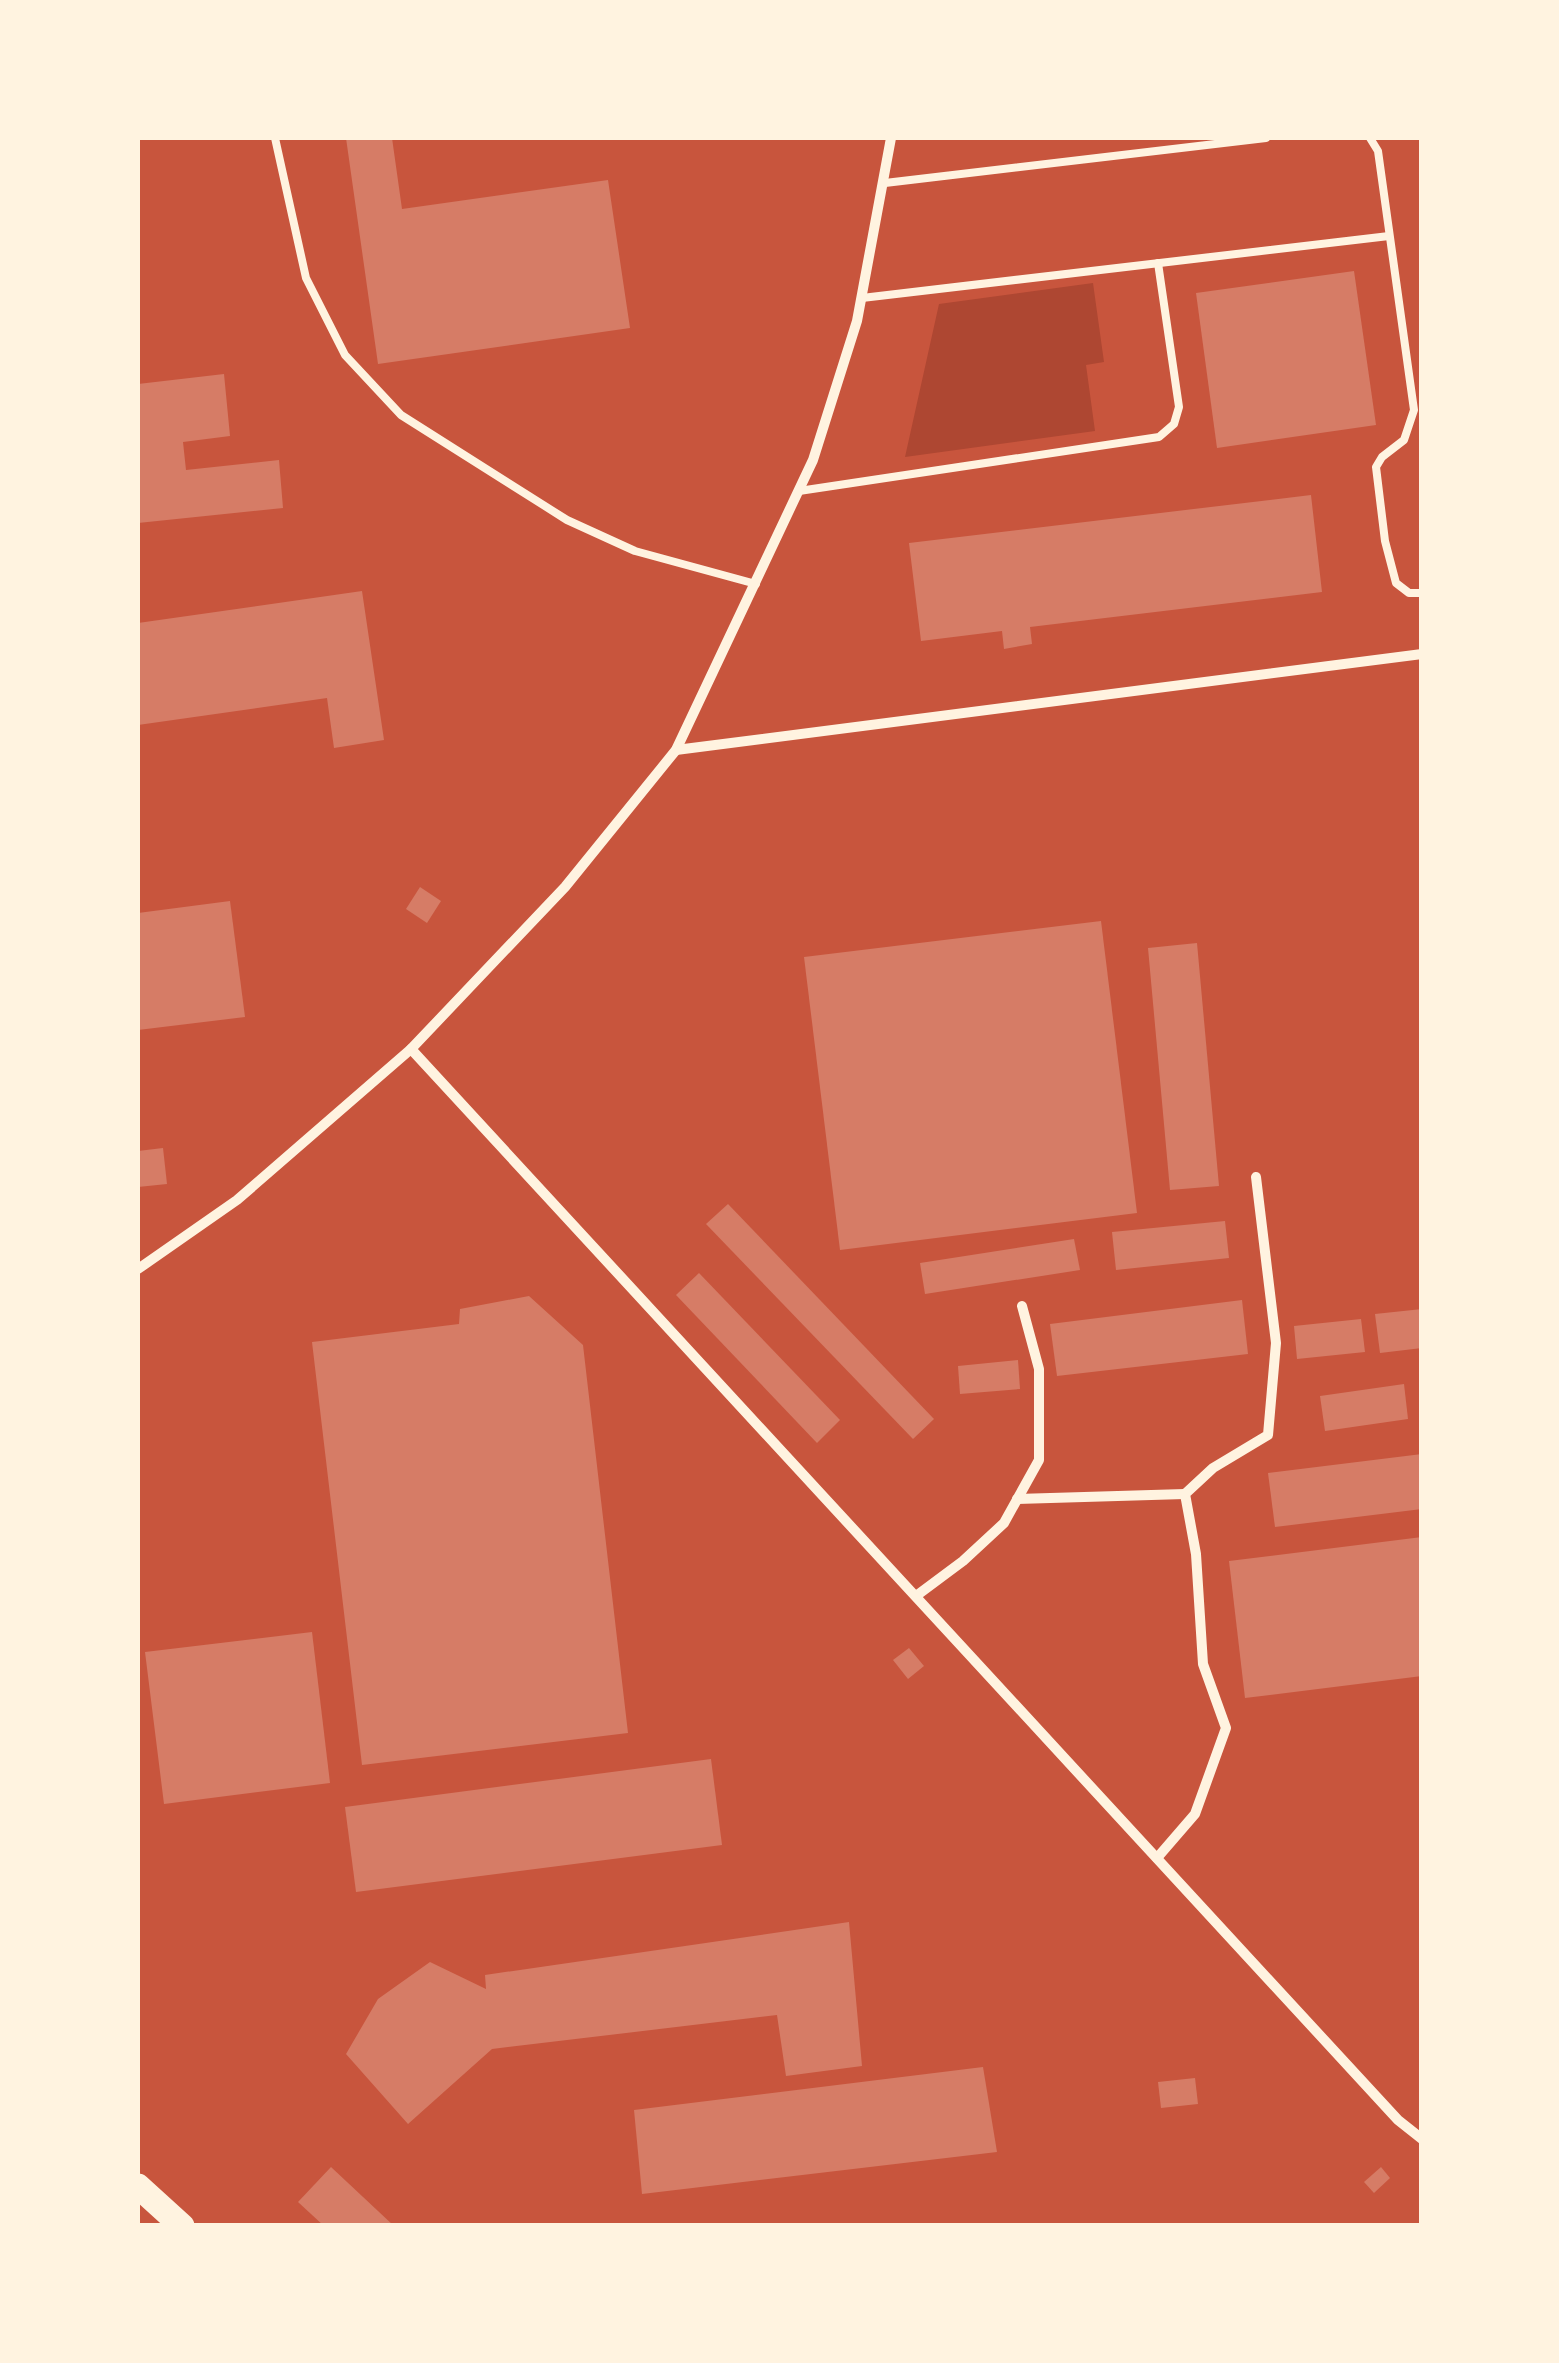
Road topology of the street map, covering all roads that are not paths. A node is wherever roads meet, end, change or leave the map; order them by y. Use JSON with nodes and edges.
{"nodes":[{"id":1,"x":275,"y":138,"type":"edge"},
{"id":2,"x":891,"y":138,"type":"edge"},
{"id":3,"x":1266,"y":138,"type":"edge"},
{"id":4,"x":1370,"y":138,"type":"edge"},
{"id":5,"x":885,"y":183,"type":"junction"},
{"id":6,"x":1389,"y":236,"type":"junction"},
{"id":7,"x":1158,"y":263,"type":"junction"},
{"id":8,"x":862,"y":298,"type":"junction"},
{"id":9,"x":799,"y":490,"type":"junction"},
{"id":10,"x":756,"y":584,"type":"junction"},
{"id":11,"x":1422,"y":593,"type":"edge"},
{"id":12,"x":1422,"y":654,"type":"edge"},
{"id":13,"x":676,"y":750,"type":"junction"},
{"id":14,"x":411,"y":1049,"type":"junction"},
{"id":15,"x":1256,"y":1177,"type":"dead end"},
{"id":16,"x":138,"y":1269,"type":"edge"},
{"id":17,"x":1022,"y":1306,"type":"dead end"},
{"id":18,"x":1186,"y":1494,"type":"junction"},
{"id":19,"x":1017,"y":1499,"type":"junction"},
{"id":20,"x":916,"y":1596,"type":"junction"},
{"id":21,"x":1157,"y":1858,"type":"junction"},
{"id":22,"x":1422,"y":2139,"type":"edge"},
{"id":23,"x":138,"y":2186,"type":"edge"},
{"id":24,"x":182,"y":2226,"type":"edge"}],
"edges":[{"from":1,"to":10,"type":"lane"},
{"from":2,"to":5,"type":"street"},
{"from":3,"to":5,"type":"lane"},
{"from":4,"to":6,"type":"lane"},
{"from":5,"to":8,"type":"street"},
{"from":6,"to":7,"type":"lane"},
{"from":6,"to":11,"type":"lane"},
{"from":7,"to":8,"type":"lane"},
{"from":7,"to":9,"type":"lane"},
{"from":8,"to":9,"type":"street"},
{"from":9,"to":10,"type":"street"},
{"from":10,"to":13,"type":"street"},
{"from":12,"to":13,"type":"street"},
{"from":13,"to":14,"type":"street"},
{"from":14,"to":16,"type":"street"},
{"from":14,"to":20,"type":"street"},
{"from":15,"to":18,"type":"street"},
{"from":17,"to":19,"type":"street"},
{"from":18,"to":19,"type":"street"},
{"from":18,"to":21,"type":"street"},
{"from":19,"to":20,"type":"street"},
{"from":20,"to":21,"type":"street"},
{"from":21,"to":22,"type":"street"},
{"from":23,"to":24,"type":"main road"}]}
